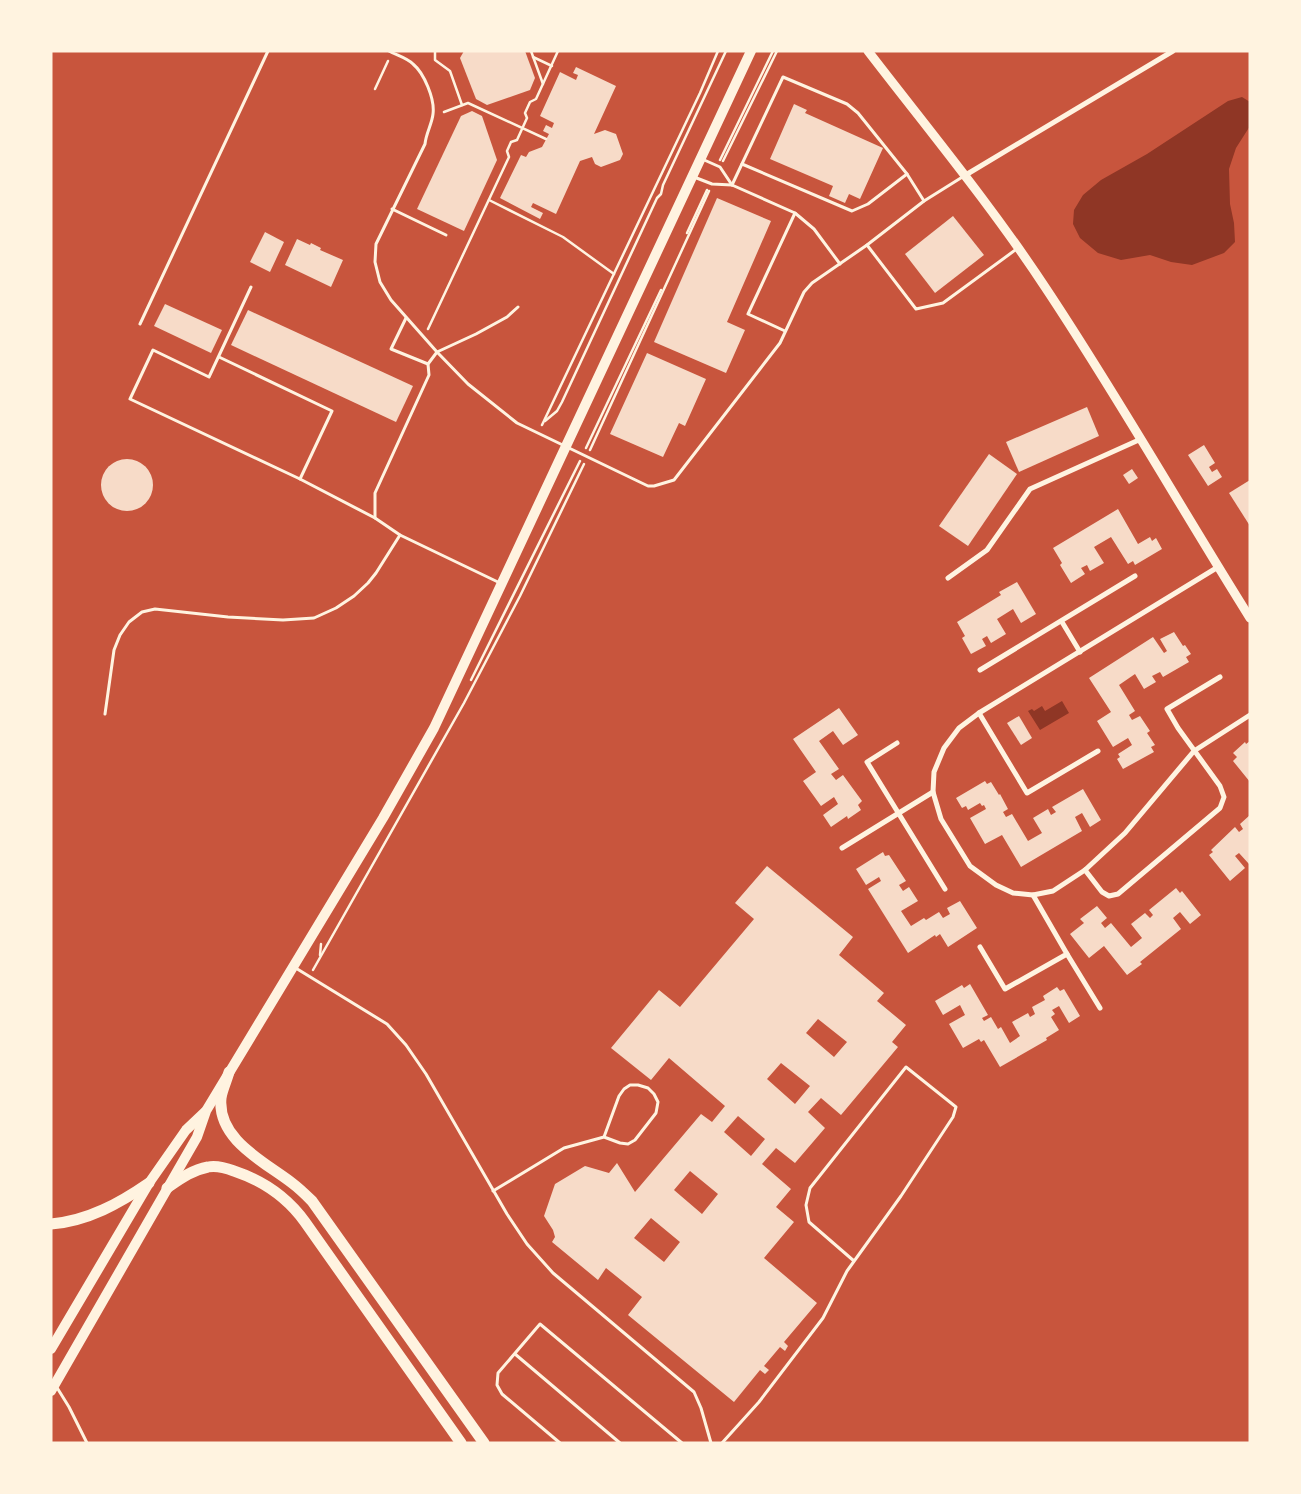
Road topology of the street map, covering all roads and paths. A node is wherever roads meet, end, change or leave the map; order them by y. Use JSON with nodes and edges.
{"nodes":[{"id":1,"x":268,"y":51,"type":"edge"},
{"id":2,"x":388,"y":51,"type":"edge"},
{"id":3,"x":435,"y":51,"type":"edge"},
{"id":4,"x":531,"y":51,"type":"edge"},
{"id":5,"x":558,"y":51,"type":"edge"},
{"id":6,"x":718,"y":51,"type":"edge"},
{"id":7,"x":726,"y":51,"type":"edge"},
{"id":8,"x":751,"y":51,"type":"edge"},
{"id":9,"x":777,"y":51,"type":"edge"},
{"id":10,"x":868,"y":51,"type":"edge"},
{"id":11,"x":1172,"y":51,"type":"edge"},
{"id":12,"x":533,"y":57,"type":"junction"},
{"id":13,"x":388,"y":61,"type":"dead end"},
{"id":14,"x":552,"y":66,"type":"junction"},
{"id":15,"x":543,"y":84,"type":"junction"},
{"id":16,"x":375,"y":89,"type":"dead end"},
{"id":17,"x":462,"y":105,"type":"junction"},
{"id":18,"x":444,"y":112,"type":"dead end"},
{"id":19,"x":522,"y":128,"type":"junction"},
{"id":20,"x":546,"y":139,"type":"dead end"},
{"id":21,"x":702,"y":159,"type":"junction"},
{"id":22,"x":742,"y":164,"type":"junction"},
{"id":23,"x":720,"y":167,"type":"junction"},
{"id":24,"x":907,"y":174,"type":"junction"},
{"id":25,"x":964,"y":176,"type":"junction"},
{"id":26,"x":693,"y":177,"type":"junction"},
{"id":27,"x":712,"y":184,"type":"junction"},
{"id":28,"x":732,"y":185,"type":"junction"},
{"id":29,"x":488,"y":200,"type":"junction"},
{"id":30,"x":924,"y":201,"type":"junction"},
{"id":31,"x":392,"y":209,"type":"junction"},
{"id":32,"x":795,"y":213,"type":"junction"},
{"id":33,"x":446,"y":235,"type":"dead end"},
{"id":34,"x":867,"y":245,"type":"junction"},
{"id":35,"x":1018,"y":248,"type":"junction"},
{"id":36,"x":840,"y":264,"type":"junction"},
{"id":37,"x":614,"y":274,"type":"junction"},
{"id":38,"x":251,"y":287,"type":"dead end"},
{"id":39,"x":518,"y":307,"type":"dead end"},
{"id":40,"x":406,"y":318,"type":"junction"},
{"id":41,"x":140,"y":324,"type":"dead end"},
{"id":42,"x":785,"y":331,"type":"junction"},
{"id":43,"x":424,"y":338,"type":"junction"},
{"id":44,"x":437,"y":352,"type":"junction"},
{"id":45,"x":219,"y":357,"type":"junction"},
{"id":46,"x":428,"y":364,"type":"junction"},
{"id":47,"x":544,"y":422,"type":"junction"},
{"id":48,"x":538,"y":434,"type":"junction"},
{"id":49,"x":1141,"y":439,"type":"junction"},
{"id":50,"x":566,"y":446,"type":"junction"},
{"id":51,"x":587,"y":457,"type":"junction"},
{"id":52,"x":300,"y":479,"type":"junction"},
{"id":53,"x":375,"y":518,"type":"junction"},
{"id":54,"x":400,"y":534,"type":"junction"},
{"id":55,"x":1218,"y":568,"type":"junction"},
{"id":56,"x":1135,"y":576,"type":"dead end"},
{"id":57,"x":948,"y":578,"type":"dead end"},
{"id":58,"x":503,"y":584,"type":"junction"},
{"id":59,"x":1250,"y":618,"type":"edge"},
{"id":60,"x":1062,"y":622,"type":"junction"},
{"id":61,"x":1080,"y":652,"type":"junction"},
{"id":62,"x":980,"y":670,"type":"dead end"},
{"id":63,"x":1220,"y":677,"type":"dead end"},
{"id":64,"x":979,"y":713,"type":"junction"},
{"id":65,"x":105,"y":714,"type":"dead end"},
{"id":66,"x":1250,"y":715,"type":"edge"},
{"id":67,"x":897,"y":743,"type":"dead end"},
{"id":68,"x":1098,"y":750,"type":"dead end"},
{"id":69,"x":1194,"y":751,"type":"junction"},
{"id":70,"x":933,"y":792,"type":"junction"},
{"id":71,"x":899,"y":813,"type":"junction"},
{"id":72,"x":842,"y":848,"type":"dead end"},
{"id":73,"x":1085,"y":870,"type":"junction"},
{"id":74,"x":945,"y":889,"type":"dead end"},
{"id":75,"x":1033,"y":895,"type":"junction"},
{"id":76,"x":980,"y":947,"type":"dead end"},
{"id":77,"x":1066,"y":954,"type":"junction"},
{"id":78,"x":294,"y":966,"type":"junction"},
{"id":79,"x":310,"y":976,"type":"junction"},
{"id":80,"x":1100,"y":1008,"type":"dead end"},
{"id":81,"x":229,"y":1072,"type":"junction"},
{"id":82,"x":206,"y":1111,"type":"junction"},
{"id":83,"x":604,"y":1137,"type":"junction"},
{"id":84,"x":149,"y":1183,"type":"junction"},
{"id":85,"x":167,"y":1188,"type":"junction"},
{"id":86,"x":493,"y":1191,"type":"junction"},
{"id":87,"x":51,"y":1224,"type":"edge"},
{"id":88,"x":854,"y":1261,"type":"junction"},
{"id":89,"x":51,"y":1349,"type":"edge"},
{"id":90,"x":515,"y":1354,"type":"junction"},
{"id":91,"x":53,"y":1388,"type":"edge"},
{"id":92,"x":87,"y":1443,"type":"edge"},
{"id":93,"x":460,"y":1443,"type":"edge"},
{"id":94,"x":484,"y":1443,"type":"edge"},
{"id":95,"x":560,"y":1443,"type":"edge"},
{"id":96,"x":620,"y":1443,"type":"edge"},
{"id":97,"x":682,"y":1443,"type":"edge"},
{"id":98,"x":711,"y":1443,"type":"edge"},
{"id":99,"x":722,"y":1443,"type":"edge"}],
"edges":[{"from":1,"to":41,"type":"lane"},
{"from":2,"to":31,"type":"lane"},
{"from":3,"to":17,"type":"path"},
{"from":4,"to":12,"type":"path"},
{"from":5,"to":14,"type":"path"},
{"from":6,"to":37,"type":"path"},
{"from":7,"to":47,"type":"path"},
{"from":8,"to":21,"type":"main road"},
{"from":9,"to":23,"type":"path"},
{"from":10,"to":25,"type":"street"},
{"from":11,"to":25,"type":"street"},
{"from":12,"to":14,"type":"path"},
{"from":12,"to":15,"type":"path"},
{"from":13,"to":16,"type":"path"},
{"from":14,"to":15,"type":"path"},
{"from":15,"to":19,"type":"path"},
{"from":17,"to":18,"type":"path"},
{"from":17,"to":19,"type":"path"},
{"from":19,"to":20,"type":"path"},
{"from":19,"to":29,"type":"path"},
{"from":21,"to":23,"type":"lane"},
{"from":21,"to":26,"type":"main road"},
{"from":22,"to":24,"type":"lane"},
{"from":22,"to":24,"type":"lane"},
{"from":22,"to":28,"type":"lane"},
{"from":23,"to":28,"type":"lane"},
{"from":24,"to":30,"type":"lane"},
{"from":25,"to":30,"type":"lane"},
{"from":25,"to":35,"type":"street"},
{"from":26,"to":27,"type":"lane"},
{"from":26,"to":50,"type":"main road"},
{"from":27,"to":28,"type":"lane"},
{"from":27,"to":51,"type":"path"},
{"from":28,"to":32,"type":"lane"},
{"from":29,"to":37,"type":"path"},
{"from":29,"to":43,"type":"path"},
{"from":30,"to":34,"type":"lane"},
{"from":31,"to":33,"type":"lane"},
{"from":31,"to":40,"type":"lane"},
{"from":32,"to":36,"type":"lane"},
{"from":32,"to":42,"type":"lane"},
{"from":34,"to":35,"type":"lane"},
{"from":34,"to":36,"type":"lane"},
{"from":35,"to":49,"type":"street"},
{"from":36,"to":42,"type":"lane"},
{"from":37,"to":47,"type":"path"},
{"from":38,"to":45,"type":"lane"},
{"from":39,"to":44,"type":"lane"},
{"from":40,"to":43,"type":"lane"},
{"from":40,"to":46,"type":"lane"},
{"from":42,"to":51,"type":"lane"},
{"from":43,"to":44,"type":"lane"},
{"from":44,"to":46,"type":"lane"},
{"from":44,"to":48,"type":"lane"},
{"from":45,"to":52,"type":"lane"},
{"from":45,"to":52,"type":"lane"},
{"from":46,"to":53,"type":"lane"},
{"from":47,"to":48,"type":"path"},
{"from":48,"to":50,"type":"lane"},
{"from":49,"to":55,"type":"street"},
{"from":49,"to":57,"type":"street"},
{"from":50,"to":51,"type":"lane"},
{"from":50,"to":58,"type":"main road"},
{"from":51,"to":79,"type":"path"},
{"from":52,"to":53,"type":"lane"},
{"from":53,"to":54,"type":"lane"},
{"from":54,"to":58,"type":"lane"},
{"from":54,"to":65,"type":"lane"},
{"from":55,"to":59,"type":"street"},
{"from":55,"to":61,"type":"street"},
{"from":56,"to":60,"type":"street"},
{"from":58,"to":78,"type":"main road"},
{"from":60,"to":61,"type":"street"},
{"from":60,"to":62,"type":"street"},
{"from":61,"to":64,"type":"street"},
{"from":63,"to":69,"type":"street"},
{"from":64,"to":68,"type":"street"},
{"from":64,"to":70,"type":"street"},
{"from":66,"to":69,"type":"street"},
{"from":67,"to":71,"type":"street"},
{"from":69,"to":73,"type":"street"},
{"from":69,"to":73,"type":"street"},
{"from":70,"to":71,"type":"street"},
{"from":70,"to":75,"type":"street"},
{"from":71,"to":72,"type":"street"},
{"from":71,"to":74,"type":"street"},
{"from":73,"to":75,"type":"street"},
{"from":75,"to":77,"type":"street"},
{"from":76,"to":77,"type":"street"},
{"from":77,"to":80,"type":"street"},
{"from":78,"to":79,"type":"lane"},
{"from":78,"to":81,"type":"main road"},
{"from":79,"to":86,"type":"lane"},
{"from":81,"to":82,"type":"main road"},
{"from":81,"to":94,"type":"highway"},
{"from":82,"to":84,"type":"main road"},
{"from":82,"to":85,"type":"main road"},
{"from":83,"to":83,"type":"lane"},
{"from":83,"to":86,"type":"lane"},
{"from":84,"to":87,"type":"highway"},
{"from":84,"to":89,"type":"main road"},
{"from":85,"to":91,"type":"main road"},
{"from":85,"to":93,"type":"highway"},
{"from":86,"to":98,"type":"lane"},
{"from":88,"to":88,"type":"lane"},
{"from":88,"to":99,"type":"lane"},
{"from":90,"to":95,"type":"lane"},
{"from":90,"to":96,"type":"lane"},
{"from":90,"to":97,"type":"lane"},
{"from":91,"to":92,"type":"lane"}]}
